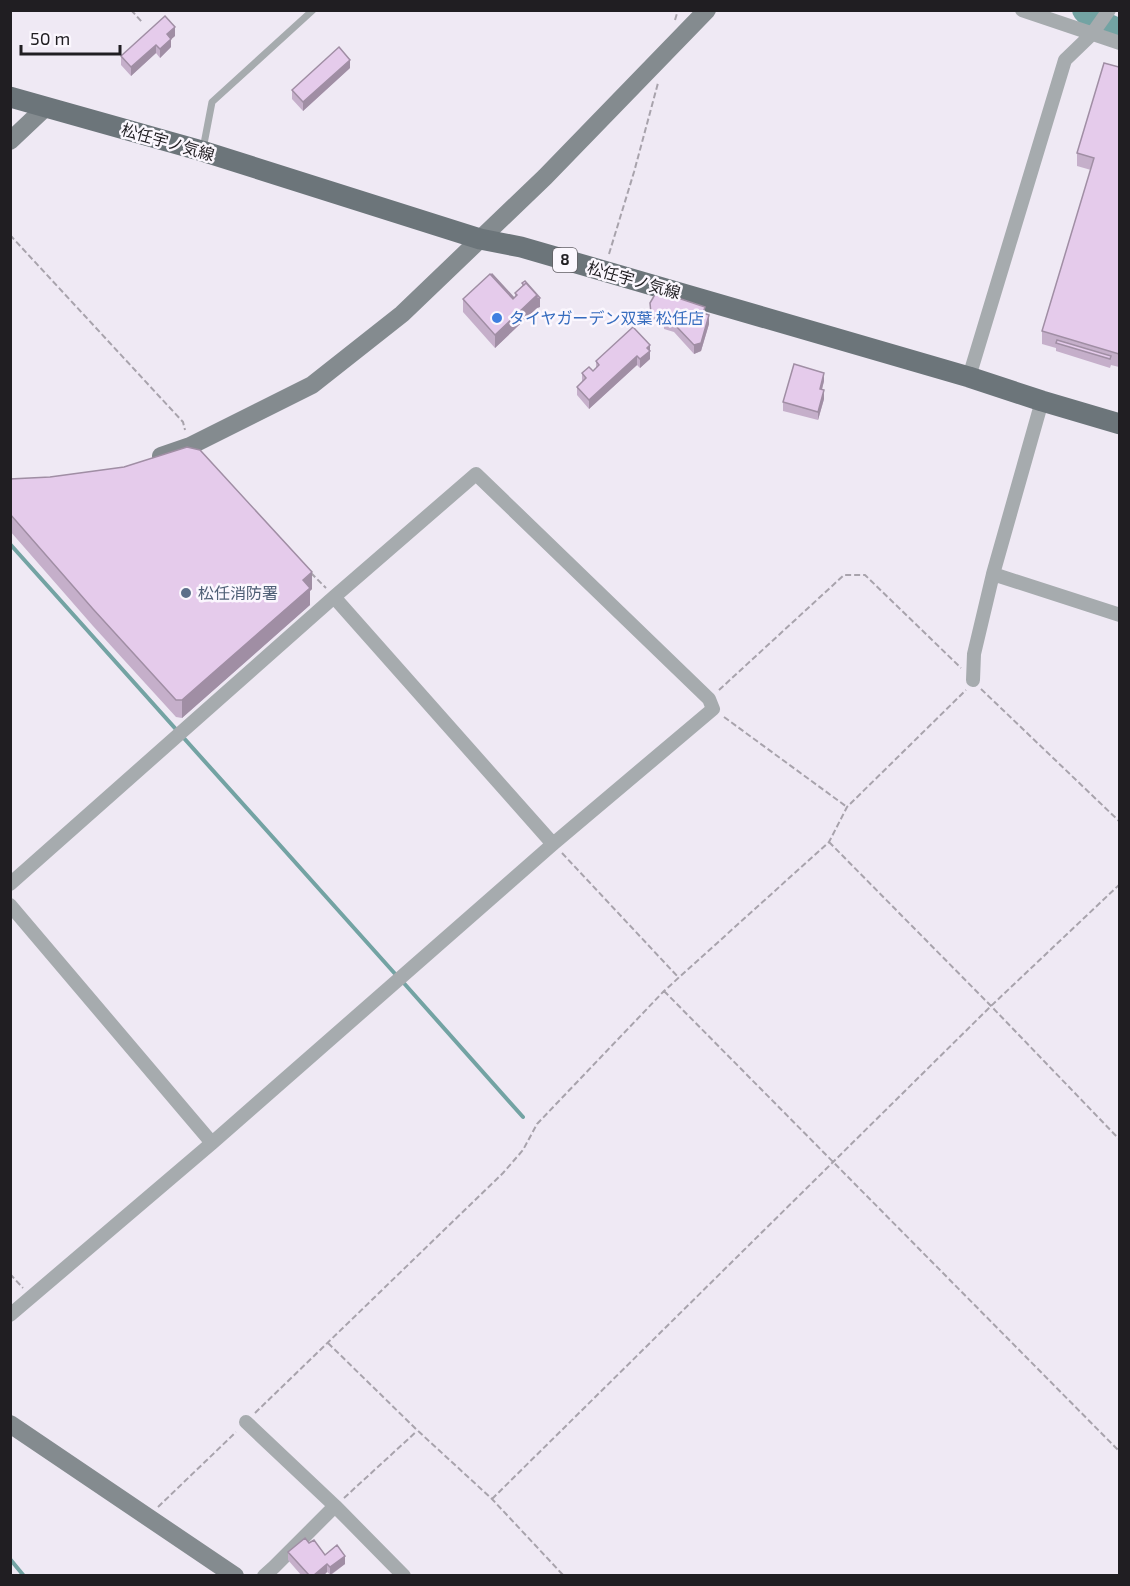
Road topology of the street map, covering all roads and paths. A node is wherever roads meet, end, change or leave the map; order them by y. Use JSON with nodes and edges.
{"nodes":[{"id":1,"x":131,"y":10,"type":"edge"},
{"id":2,"x":313,"y":10,"type":"edge"},
{"id":3,"x":707,"y":10,"type":"edge"},
{"id":4,"x":1022,"y":10,"type":"edge"},
{"id":5,"x":142,"y":22,"type":"dead end"},
{"id":6,"x":1101,"y":22,"type":"edge"},
{"id":7,"x":1119,"y":42,"type":"edge"},
{"id":8,"x":658,"y":84,"type":"dead end"},
{"id":9,"x":10,"y":97,"type":"edge"},
{"id":10,"x":46,"y":107,"type":"junction"},
{"id":11,"x":10,"y":141,"type":"edge"},
{"id":12,"x":202,"y":151,"type":"junction"},
{"id":13,"x":10,"y":235,"type":"edge"},
{"id":14,"x":480,"y":239,"type":"junction"},
{"id":15,"x":603,"y":271,"type":"junction"},
{"id":16,"x":969,"y":377,"type":"junction"},
{"id":17,"x":1042,"y":401,"type":"junction"},
{"id":18,"x":1119,"y":424,"type":"edge"},
{"id":19,"x":190,"y":446,"type":"junction"},
{"id":20,"x":148,"y":461,"type":"edge"},
{"id":21,"x":310,"y":572,"type":"edge"},
{"id":22,"x":993,"y":574,"type":"junction"},
{"id":23,"x":334,"y":597,"type":"junction"},
{"id":24,"x":1119,"y":615,"type":"edge"},
{"id":25,"x":973,"y":680,"type":"junction"},
{"id":26,"x":711,"y":704,"type":"junction"},
{"id":27,"x":848,"y":807,"type":"junction"},
{"id":28,"x":1119,"y":822,"type":"edge"},
{"id":29,"x":829,"y":842,"type":"junction"},
{"id":30,"x":553,"y":844,"type":"junction"},
{"id":31,"x":10,"y":884,"type":"edge"},
{"id":32,"x":1119,"y":884,"type":"edge"},
{"id":33,"x":10,"y":905,"type":"edge"},
{"id":34,"x":679,"y":978,"type":"junction"},
{"id":35,"x":664,"y":991,"type":"junction"},
{"id":36,"x":991,"y":1006,"type":"junction"},
{"id":37,"x":1119,"y":1140,"type":"edge"},
{"id":38,"x":212,"y":1143,"type":"junction"},
{"id":39,"x":835,"y":1161,"type":"junction"},
{"id":40,"x":10,"y":1274,"type":"edge"},
{"id":41,"x":30,"y":1297,"type":"junction"},
{"id":42,"x":10,"y":1315,"type":"edge"},
{"id":43,"x":328,"y":1343,"type":"junction"},
{"id":44,"x":246,"y":1422,"type":"junction"},
{"id":45,"x":10,"y":1424,"type":"edge"},
{"id":46,"x":417,"y":1430,"type":"junction"},
{"id":47,"x":1119,"y":1452,"type":"edge"},
{"id":48,"x":492,"y":1499,"type":"junction"},
{"id":49,"x":335,"y":1506,"type":"junction"},
{"id":50,"x":149,"y":1516,"type":"junction"},
{"id":51,"x":234,"y":1575,"type":"edge"},
{"id":52,"x":264,"y":1575,"type":"edge"},
{"id":53,"x":404,"y":1575,"type":"edge"},
{"id":54,"x":564,"y":1575,"type":"edge"}],
"edges":[{"from":1,"to":5,"type":"path"},
{"from":2,"to":12,"type":"lane"},
{"from":3,"to":14,"type":"street"},
{"from":4,"to":6,"type":"street"},
{"from":6,"to":7,"type":"street"},
{"from":6,"to":16,"type":"street"},
{"from":8,"to":15,"type":"path"},
{"from":9,"to":10,"type":"main road","name":"松任宇ノ気線","number":"8"},
{"from":10,"to":11,"type":"street"},
{"from":10,"to":12,"type":"main road","name":"松任宇ノ気線","number":"8"},
{"from":12,"to":14,"type":"main road","name":"松任宇ノ気線","number":"8"},
{"from":13,"to":19,"type":"path"},
{"from":14,"to":15,"type":"main road","name":"松任宇ノ気線","number":"8"},
{"from":14,"to":19,"type":"street"},
{"from":15,"to":16,"type":"main road","name":"松任宇ノ気線","number":"8"},
{"from":16,"to":17,"type":"main road","name":"松任宇ノ気線","number":"8"},
{"from":17,"to":18,"type":"main road","name":"松任宇ノ気線","number":"8"},
{"from":17,"to":22,"type":"street"},
{"from":19,"to":20,"type":"street"},
{"from":21,"to":23,"type":"path"},
{"from":22,"to":24,"type":"street"},
{"from":22,"to":25,"type":"street"},
{"from":23,"to":26,"type":"street"},
{"from":23,"to":30,"type":"street"},
{"from":23,"to":31,"type":"street"},
{"from":25,"to":26,"type":"path"},
{"from":25,"to":27,"type":"path"},
{"from":25,"to":28,"type":"path"},
{"from":26,"to":27,"type":"path"},
{"from":26,"to":30,"type":"street"},
{"from":27,"to":29,"type":"path"},
{"from":29,"to":34,"type":"path"},
{"from":29,"to":36,"type":"path"},
{"from":30,"to":34,"type":"path"},
{"from":30,"to":38,"type":"street"},
{"from":32,"to":36,"type":"path"},
{"from":33,"to":38,"type":"street"},
{"from":34,"to":35,"type":"path"},
{"from":35,"to":39,"type":"path"},
{"from":35,"to":43,"type":"path"},
{"from":36,"to":37,"type":"path"},
{"from":36,"to":39,"type":"path"},
{"from":38,"to":41,"type":"street"},
{"from":39,"to":47,"type":"path"},
{"from":39,"to":48,"type":"path"},
{"from":40,"to":41,"type":"path"},
{"from":41,"to":42,"type":"street"},
{"from":43,"to":44,"type":"path"},
{"from":43,"to":46,"type":"path"},
{"from":44,"to":49,"type":"street"},
{"from":44,"to":50,"type":"path"},
{"from":45,"to":50,"type":"street"},
{"from":46,"to":48,"type":"path"},
{"from":46,"to":49,"type":"path"},
{"from":48,"to":54,"type":"path"},
{"from":49,"to":52,"type":"street"},
{"from":49,"to":53,"type":"street"},
{"from":50,"to":51,"type":"street"}]}
